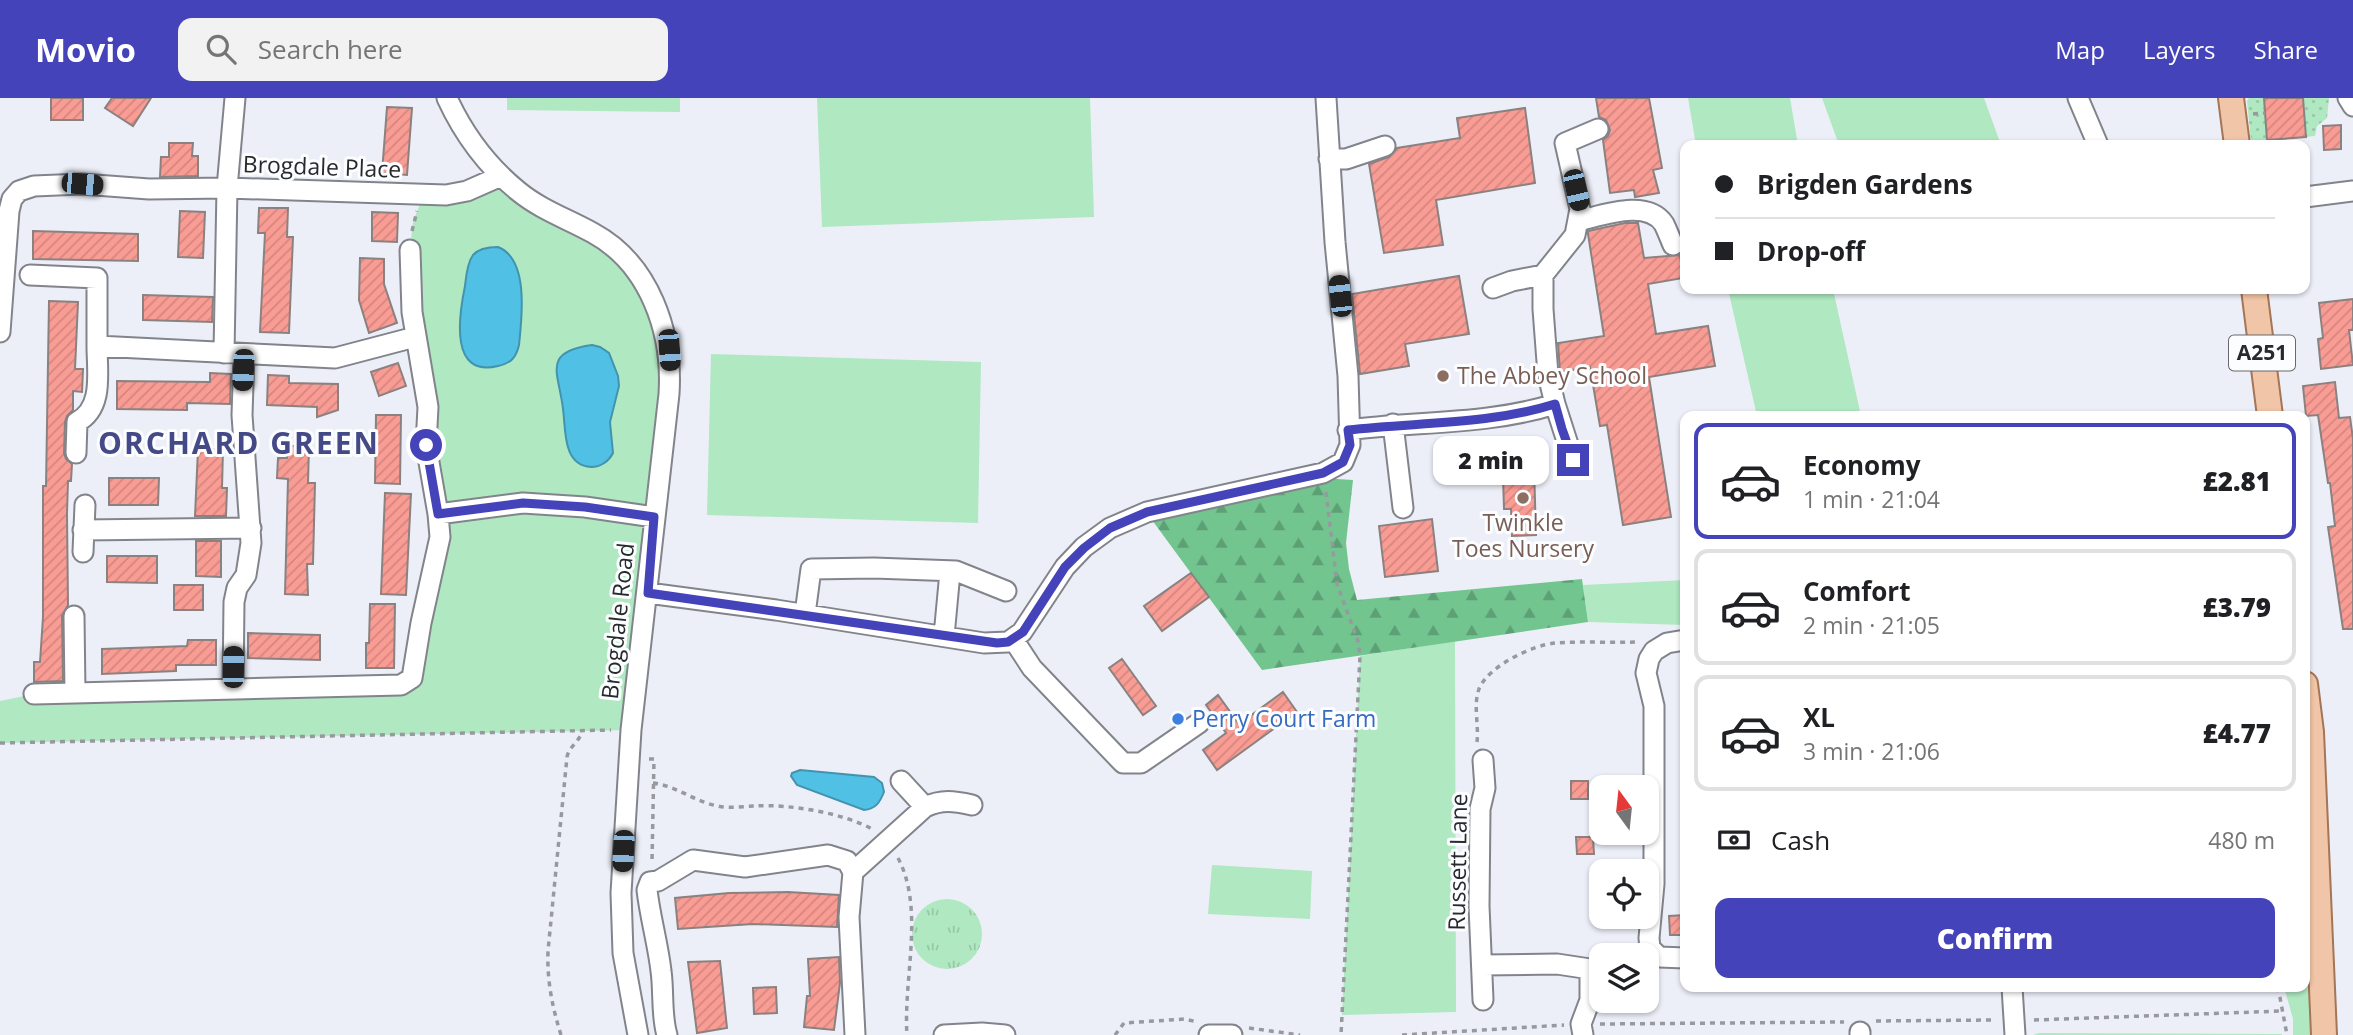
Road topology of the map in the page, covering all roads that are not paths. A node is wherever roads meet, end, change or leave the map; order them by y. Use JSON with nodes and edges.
{"nodes":[{"id":1,"x":234,"y":98,"type":"edge"},
{"id":2,"x":447,"y":98,"type":"edge"},
{"id":3,"x":1326,"y":98,"type":"edge"},
{"id":4,"x":2078,"y":98,"type":"edge"},
{"id":5,"x":2231,"y":98,"type":"edge"},
{"id":6,"x":2348,"y":98,"type":"edge"},
{"id":7,"x":2353,"y":106,"type":"edge"},
{"id":8,"x":1598,"y":129,"type":"dead end"},
{"id":9,"x":2096,"y":140,"type":"edge"},
{"id":10,"x":2236,"y":140,"type":"edge"},
{"id":11,"x":1385,"y":146,"type":"dead end"},
{"id":12,"x":1329,"y":159,"type":"junction"},
{"id":13,"x":501,"y":176,"type":"junction"},
{"id":14,"x":227,"y":188,"type":"junction"},
{"id":15,"x":2353,"y":191,"type":"edge"},
{"id":16,"x":2310,"y":196,"type":"edge"},
{"id":17,"x":1578,"y":221,"type":"junction"},
{"id":18,"x":1672,"y":245,"type":"dead end"},
{"id":19,"x":410,"y":250,"type":"road end"},
{"id":20,"x":30,"y":275,"type":"dead end"},
{"id":21,"x":1543,"y":275,"type":"junction"},
{"id":22,"x":1493,"y":288,"type":"dead end"},
{"id":23,"x":2255,"y":294,"type":"edge"},
{"id":24,"x":0,"y":332,"type":"edge"},
{"id":25,"x":415,"y":337,"type":"junction"},
{"id":26,"x":97,"y":346,"type":"junction"},
{"id":27,"x":234,"y":354,"type":"junction"},
{"id":28,"x":1555,"y":404,"type":"junction"},
{"id":29,"x":2269,"y":411,"type":"edge"},
{"id":30,"x":1393,"y":424,"type":"junction"},
{"id":31,"x":1348,"y":430,"type":"junction"},
{"id":32,"x":76,"y":453,"type":"dead end"},
{"id":33,"x":1573,"y":460,"type":"dead end"},
{"id":34,"x":85,"y":505,"type":"dead end"},
{"id":35,"x":1403,"y":508,"type":"dead end"},
{"id":36,"x":438,"y":514,"type":"junction"},
{"id":37,"x":654,"y":517,"type":"junction"},
{"id":38,"x":251,"y":528,"type":"junction"},
{"id":39,"x":83,"y":530,"type":"junction"},
{"id":40,"x":83,"y":552,"type":"dead end"},
{"id":41,"x":950,"y":572,"type":"junction"},
{"id":42,"x":1006,"y":591,"type":"dead end"},
{"id":43,"x":648,"y":593,"type":"junction"},
{"id":44,"x":805,"y":614,"type":"junction"},
{"id":45,"x":74,"y":616,"type":"dead end"},
{"id":46,"x":944,"y":636,"type":"junction"},
{"id":47,"x":1013,"y":639,"type":"junction"},
{"id":48,"x":1680,"y":641,"type":"edge"},
{"id":49,"x":233,"y":688,"type":"junction"},
{"id":50,"x":75,"y":693,"type":"junction"},
{"id":51,"x":34,"y":694,"type":"dead end"},
{"id":52,"x":1199,"y":723,"type":"dead end"},
{"id":53,"x":2310,"y":724,"type":"edge"},
{"id":54,"x":1479,"y":757,"type":"road end"},
{"id":55,"x":901,"y":781,"type":"dead end"},
{"id":56,"x":972,"y":805,"type":"dead end"},
{"id":57,"x":925,"y":807,"type":"junction"},
{"id":58,"x":853,"y":872,"type":"junction"},
{"id":59,"x":1646,"y":943,"type":"edge"},
{"id":60,"x":1659,"y":957,"type":"edge"},
{"id":61,"x":1680,"y":958,"type":"edge"},
{"id":62,"x":1482,"y":965,"type":"junction"},
{"id":63,"x":1589,"y":968,"type":"edge"},
{"id":64,"x":2012,"y":992,"type":"edge"},
{"id":65,"x":1483,"y":1000,"type":"dead end"},
{"id":66,"x":1589,"y":1003,"type":"edge"},
{"id":67,"x":2014,"y":1028,"type":"edge"},
{"id":68,"x":638,"y":1035,"type":"edge"},
{"id":69,"x":667,"y":1035,"type":"edge"},
{"id":70,"x":855,"y":1035,"type":"edge"},
{"id":71,"x":944,"y":1035,"type":"edge"},
{"id":72,"x":1005,"y":1035,"type":"edge"},
{"id":73,"x":1209,"y":1035,"type":"edge"},
{"id":74,"x":1232,"y":1035,"type":"edge"},
{"id":75,"x":1583,"y":1035,"type":"edge"},
{"id":76,"x":2324,"y":1035,"type":"edge"}],
"edges":[{"from":1,"to":14,"type":"street","name":"Brogdale Place"},
{"from":2,"to":13,"type":"street","name":"Brogdale Road"},
{"from":3,"to":12,"type":"street"},
{"from":4,"to":9,"type":"street"},
{"from":5,"to":10,"type":"main road"},
{"from":6,"to":7,"type":"street"},
{"from":8,"to":17,"type":"street"},
{"from":11,"to":12,"type":"street"},
{"from":12,"to":31,"type":"street"},
{"from":13,"to":14,"type":"street","name":"Brogdale Place"},
{"from":13,"to":37,"type":"street","name":"Brogdale Road"},
{"from":14,"to":24,"type":"street"},
{"from":14,"to":27,"type":"street"},
{"from":15,"to":16,"type":"street"},
{"from":17,"to":18,"type":"street"},
{"from":17,"to":21,"type":"street"},
{"from":19,"to":25,"type":"street"},
{"from":20,"to":26,"type":"street"},
{"from":21,"to":22,"type":"street"},
{"from":21,"to":28,"type":"street"},
{"from":23,"to":29,"type":"main road","number":"A251"},
{"from":25,"to":27,"type":"street"},
{"from":25,"to":36,"type":"street"},
{"from":26,"to":27,"type":"street"},
{"from":26,"to":32,"type":"street"},
{"from":27,"to":38,"type":"street"},
{"from":28,"to":30,"type":"street"},
{"from":28,"to":33,"type":"street"},
{"from":30,"to":31,"type":"street"},
{"from":30,"to":35,"type":"street"},
{"from":31,"to":47,"type":"street"},
{"from":34,"to":39,"type":"street"},
{"from":36,"to":37,"type":"street"},
{"from":36,"to":49,"type":"street"},
{"from":37,"to":43,"type":"street","name":"Brogdale Road"},
{"from":38,"to":39,"type":"street"},
{"from":38,"to":49,"type":"street"},
{"from":39,"to":40,"type":"street"},
{"from":41,"to":42,"type":"street"},
{"from":41,"to":44,"type":"street"},
{"from":41,"to":46,"type":"street"},
{"from":43,"to":44,"type":"street"},
{"from":43,"to":68,"type":"street","name":"Brogdale Road"},
{"from":44,"to":46,"type":"street"},
{"from":45,"to":50,"type":"street"},
{"from":46,"to":47,"type":"street"},
{"from":47,"to":52,"type":"street"},
{"from":48,"to":59,"type":"street"},
{"from":49,"to":50,"type":"street"},
{"from":50,"to":51,"type":"street"},
{"from":53,"to":76,"type":"main road"},
{"from":54,"to":62,"type":"street","name":"Russett Lane"},
{"from":55,"to":57,"type":"street"},
{"from":56,"to":57,"type":"street"},
{"from":57,"to":58,"type":"street"},
{"from":58,"to":69,"type":"street"},
{"from":58,"to":70,"type":"street"},
{"from":60,"to":61,"type":"street"},
{"from":62,"to":63,"type":"street"},
{"from":62,"to":65,"type":"street","name":"Russett Lane"},
{"from":64,"to":67,"type":"street"},
{"from":66,"to":75,"type":"street"},
{"from":71,"to":72,"type":"street"},
{"from":73,"to":74,"type":"street"}]}
